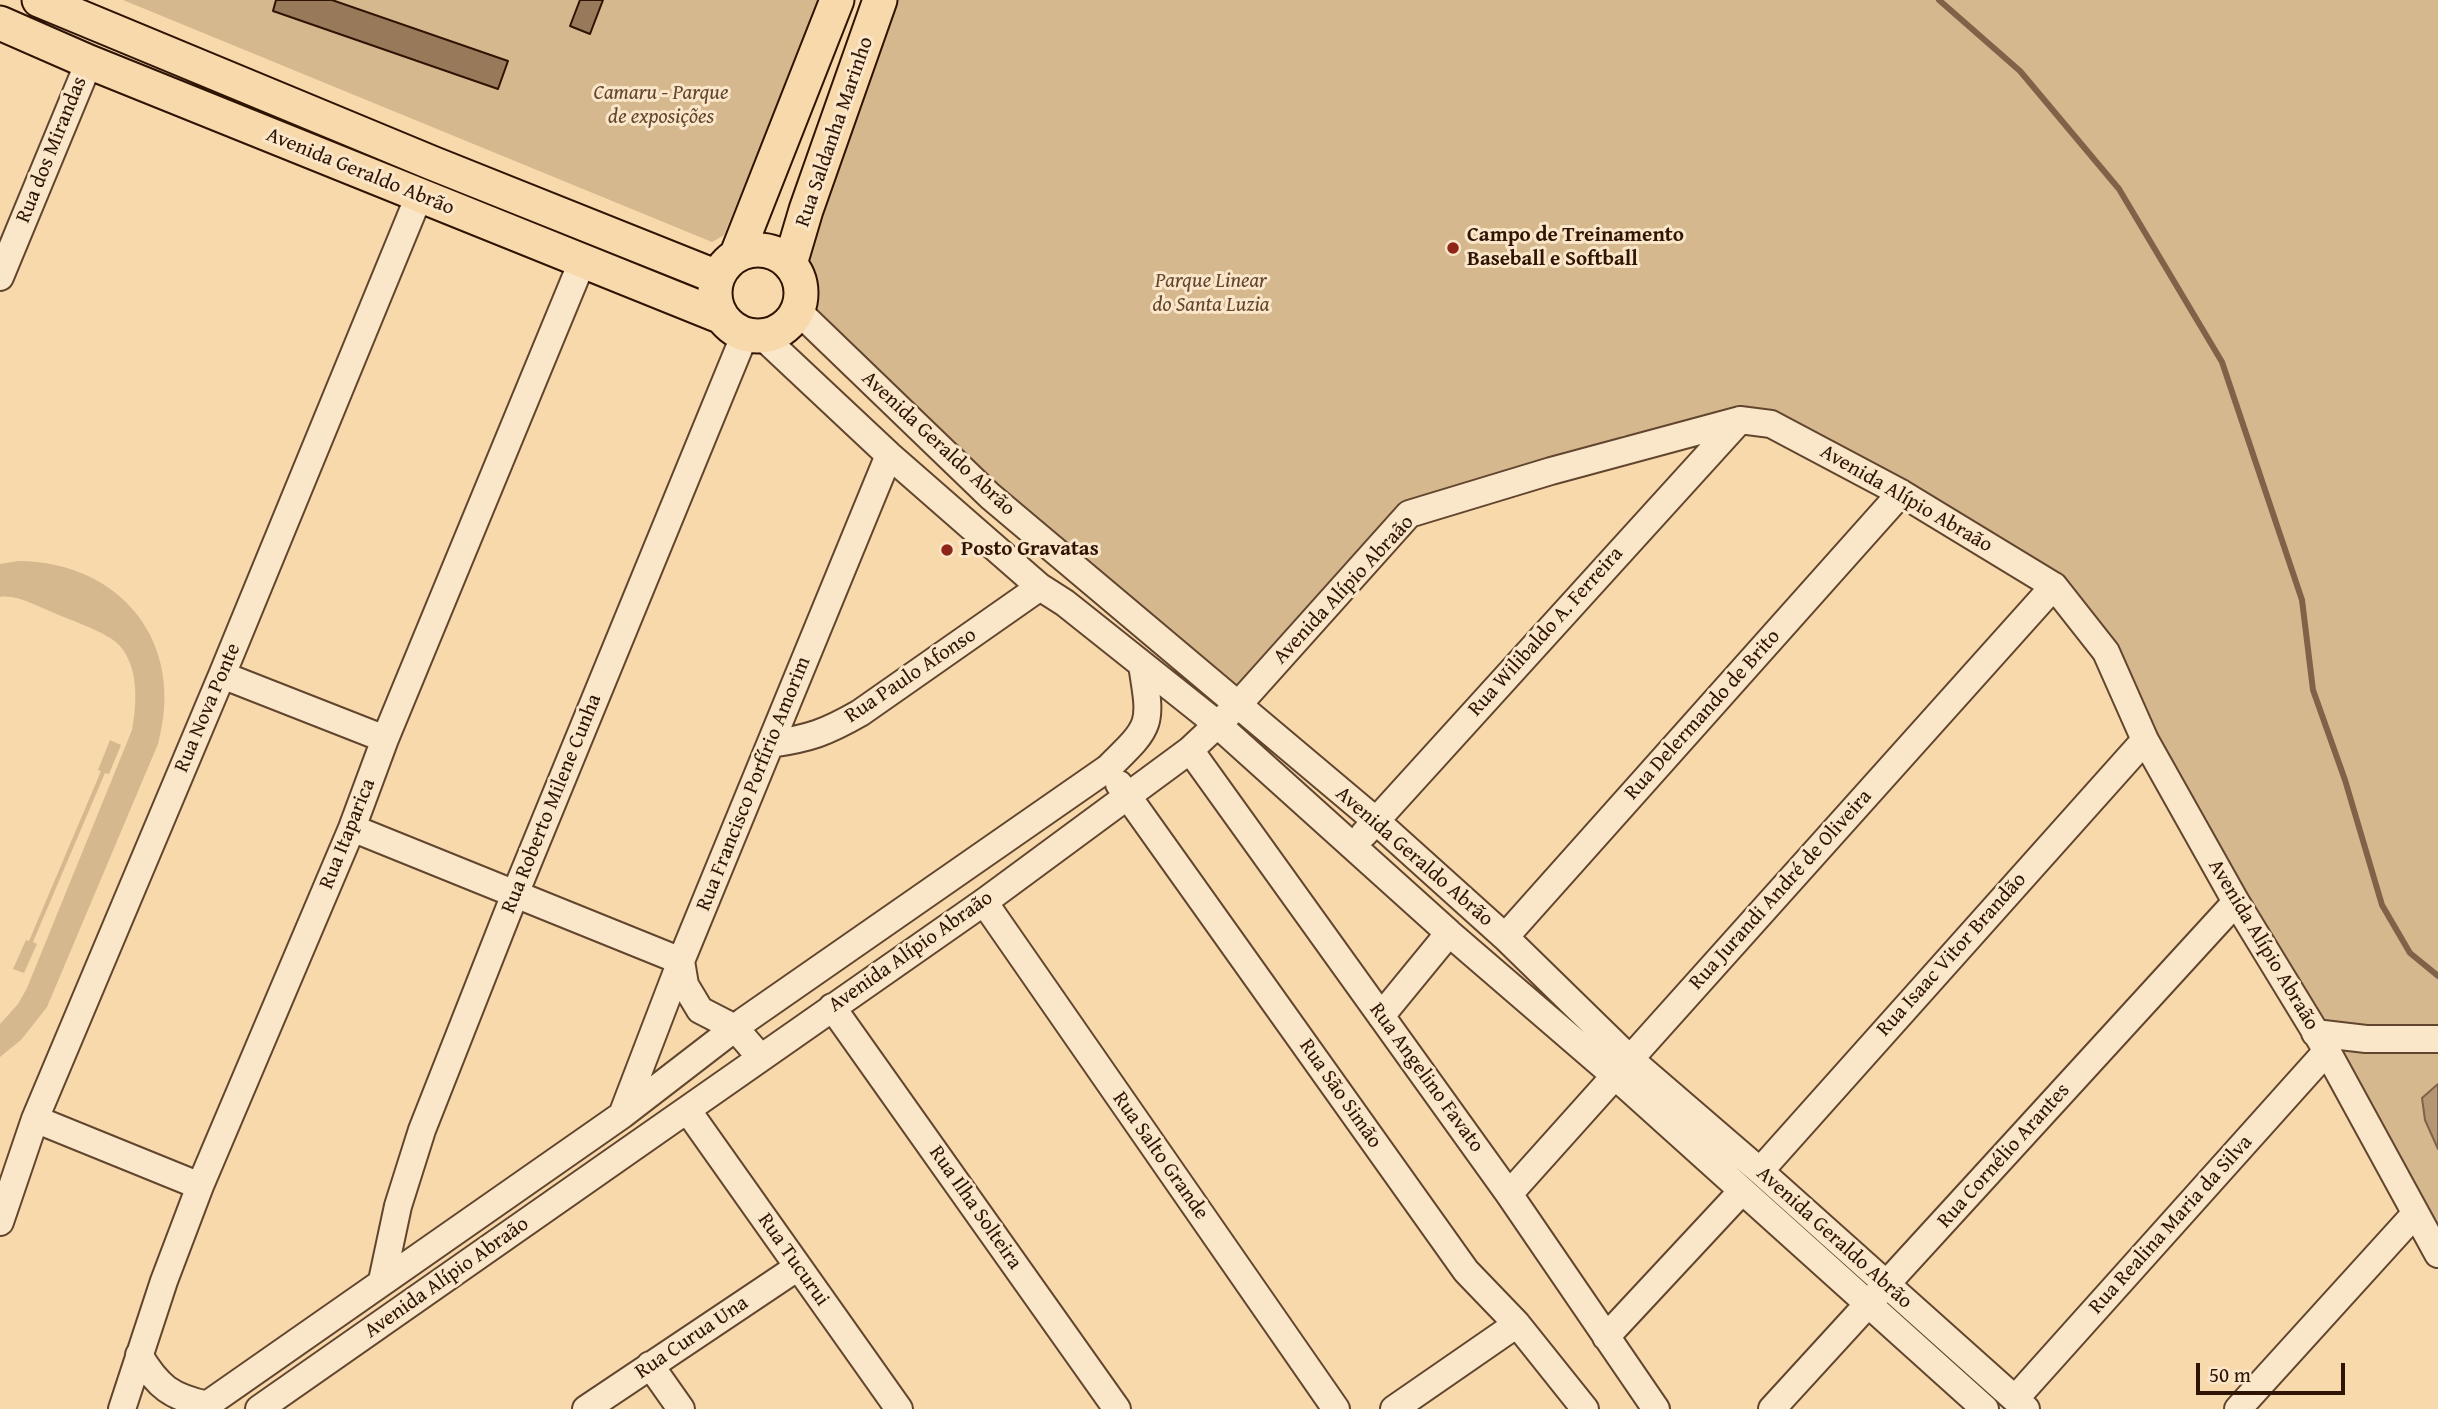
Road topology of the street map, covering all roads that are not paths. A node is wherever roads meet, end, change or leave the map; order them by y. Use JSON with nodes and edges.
{"nodes":[{"id":1,"x":39,"y":0,"type":"edge"},
{"id":2,"x":837,"y":0,"type":"edge"},
{"id":3,"x":880,"y":0,"type":"edge"},
{"id":4,"x":0,"y":23,"type":"edge"},
{"id":5,"x":89,"y":62,"type":"junction"},
{"id":6,"x":432,"y":163,"type":"junction"},
{"id":7,"x":419,"y":196,"type":"junction"},
{"id":8,"x":582,"y":262,"type":"junction"},
{"id":9,"x":790,"y":264,"type":"junction"},
{"id":10,"x":727,"y":266,"type":"junction"},
{"id":11,"x":0,"y":278,"type":"edge"},
{"id":12,"x":798,"y":311,"type":"junction"},
{"id":13,"x":743,"y":329,"type":"junction"},
{"id":14,"x":1740,"y":420,"type":"junction"},
{"id":15,"x":889,"y":454,"type":"junction"},
{"id":16,"x":1901,"y":493,"type":"junction"},
{"id":17,"x":990,"y":496,"type":"junction"},
{"id":18,"x":967,"y":521,"type":"junction"},
{"id":19,"x":2054,"y":586,"type":"junction"},
{"id":20,"x":1040,"y":587,"type":"junction"},
{"id":21,"x":1142,"y":665,"type":"junction"},
{"id":22,"x":222,"y":675,"type":"junction"},
{"id":23,"x":1237,"y":706,"type":"junction"},
{"id":24,"x":1217,"y":724,"type":"junction"},
{"id":25,"x":385,"y":739,"type":"junction"},
{"id":26,"x":2145,"y":740,"type":"junction"},
{"id":27,"x":771,"y":744,"type":"junction"},
{"id":28,"x":1190,"y":750,"type":"junction"},
{"id":29,"x":1108,"y":768,"type":"junction"},
{"id":30,"x":1129,"y":797,"type":"junction"},
{"id":31,"x":1374,"y":820,"type":"junction"},
{"id":32,"x":352,"y":828,"type":"junction"},
{"id":33,"x":1354,"y":846,"type":"junction"},
{"id":34,"x":515,"y":894,"type":"junction"},
{"id":35,"x":984,"y":902,"type":"junction"},
{"id":36,"x":2236,"y":902,"type":"junction"},
{"id":37,"x":1449,"y":933,"type":"junction"},
{"id":38,"x":1505,"y":937,"type":"junction"},
{"id":39,"x":681,"y":961,"type":"junction"},
{"id":40,"x":832,"y":1007,"type":"junction"},
{"id":41,"x":1381,"y":1016,"type":"junction"},
{"id":42,"x":736,"y":1028,"type":"junction"},
{"id":43,"x":2438,"y":1039,"type":"edge"},
{"id":44,"x":2321,"y":1042,"type":"junction"},
{"id":45,"x":761,"y":1058,"type":"junction"},
{"id":46,"x":1622,"y":1068,"type":"junction"},
{"id":47,"x":688,"y":1111,"type":"junction"},
{"id":48,"x":622,"y":1115,"type":"junction"},
{"id":49,"x":35,"y":1119,"type":"junction"},
{"id":50,"x":1760,"y":1171,"type":"junction"},
{"id":51,"x":200,"y":1186,"type":"junction"},
{"id":52,"x":1742,"y":1191,"type":"junction"},
{"id":53,"x":1509,"y":1194,"type":"junction"},
{"id":54,"x":2415,"y":1214,"type":"junction"},
{"id":55,"x":0,"y":1222,"type":"edge"},
{"id":56,"x":2438,"y":1254,"type":"edge"},
{"id":57,"x":798,"y":1267,"type":"junction"},
{"id":58,"x":382,"y":1281,"type":"junction"},
{"id":59,"x":1878,"y":1294,"type":"junction"},
{"id":60,"x":1517,"y":1324,"type":"junction"},
{"id":61,"x":1606,"y":1336,"type":"junction"},
{"id":62,"x":139,"y":1356,"type":"junction"},
{"id":63,"x":650,"y":1365,"type":"junction"},
{"id":64,"x":2020,"y":1404,"type":"edge"},
{"id":65,"x":1643,"y":1405,"type":"edge"},
{"id":66,"x":204,"y":1407,"type":"edge"},
{"id":67,"x":122,"y":1409,"type":"edge"},
{"id":68,"x":259,"y":1409,"type":"edge"},
{"id":69,"x":586,"y":1409,"type":"edge"},
{"id":70,"x":681,"y":1409,"type":"edge"},
{"id":71,"x":899,"y":1409,"type":"edge"},
{"id":72,"x":1117,"y":1409,"type":"edge"},
{"id":73,"x":1336,"y":1409,"type":"edge"},
{"id":74,"x":1394,"y":1409,"type":"edge"},
{"id":75,"x":1586,"y":1409,"type":"edge"},
{"id":76,"x":1772,"y":1409,"type":"edge"},
{"id":77,"x":1984,"y":1409,"type":"edge"},
{"id":78,"x":2238,"y":1409,"type":"edge"}],
"edges":[{"from":1,"to":6,"type":"main road","name":"Avenida Geraldo Abrão"},
{"from":2,"to":10,"type":"main road"},
{"from":3,"to":9,"type":"main road","name":"Rua Saldanha Marinho"},
{"from":4,"to":5,"type":"main road","name":"Avenida Geraldo Abrão"},
{"from":5,"to":7,"type":"main road","name":"Avenida Geraldo Abrão"},
{"from":5,"to":11,"type":"street","name":"Rua dos Mirandas"},
{"from":6,"to":7,"type":"main road"},
{"from":6,"to":10,"type":"main road","name":"Avenida Geraldo Abrão"},
{"from":7,"to":8,"type":"main road","name":"Avenida Geraldo Abrão"},
{"from":7,"to":22,"type":"street","name":"Rua Nova Ponte"},
{"from":8,"to":13,"type":"main road","name":"Avenida Geraldo Abrão"},
{"from":8,"to":25,"type":"street","name":"Rua Itaparica"},
{"from":9,"to":10,"type":"main road","name":"Avenida Geraldo Abrão"},
{"from":9,"to":12,"type":"main road"},
{"from":10,"to":13,"type":"main road"},
{"from":12,"to":13,"type":"main road"},
{"from":12,"to":17,"type":"street","name":"Avenida Geraldo Abrão"},
{"from":13,"to":15,"type":"street","name":"Avenida Geraldo Abrão"},
{"from":13,"to":34,"type":"street","name":"Rua Roberto Milene Cunha"},
{"from":14,"to":16,"type":"street","name":"Avenida Alípio Abraão"},
{"from":14,"to":23,"type":"street","name":"Avenida Alípio Abraão"},
{"from":14,"to":31,"type":"street","name":"Rua Wilibaldo A. Ferreira"},
{"from":15,"to":18,"type":"street","name":"Avenida Geraldo Abrão"},
{"from":15,"to":27,"type":"street","name":"Rua Francisco Porfírio Amorim"},
{"from":16,"to":19,"type":"street","name":"Avenida Alípio Abraão"},
{"from":16,"to":38,"type":"street","name":"Rua Delermando de Brito"},
{"from":17,"to":18,"type":"street"},
{"from":17,"to":23,"type":"street","name":"Avenida Geraldo Abrão"},
{"from":18,"to":20,"type":"street","name":"Avenida Geraldo Abrão"},
{"from":19,"to":26,"type":"street","name":"Avenida Alípio Abraão"},
{"from":19,"to":46,"type":"street","name":"Rua Jurandi André de Oliveira"},
{"from":20,"to":21,"type":"street","name":"Avenida Geraldo Abrão"},
{"from":20,"to":27,"type":"street","name":"Rua Paulo Afonso"},
{"from":21,"to":24,"type":"street","name":"Avenida Geraldo Abrão"},
{"from":21,"to":29,"type":"street","name":"Avenida Alípio Abraão"},
{"from":22,"to":25,"type":"street"},
{"from":22,"to":49,"type":"street","name":"Rua Nova Ponte"},
{"from":23,"to":24,"type":"street","name":"Avenida Alípio Abraão"},
{"from":23,"to":31,"type":"street","name":"Avenida Geraldo Abrão"},
{"from":24,"to":28,"type":"street","name":"Avenida Alípio Abraão"},
{"from":24,"to":33,"type":"street","name":"Avenida Geraldo Abrão"},
{"from":25,"to":32,"type":"street","name":"Rua Itaparica"},
{"from":26,"to":36,"type":"street","name":"Avenida Alípio Abraão"},
{"from":26,"to":50,"type":"street","name":"Rua Isaac Vitor Brandão"},
{"from":27,"to":39,"type":"street","name":"Rua Francisco Porfírio Amorim"},
{"from":28,"to":30,"type":"street","name":"Avenida Alípio Abraão"},
{"from":28,"to":41,"type":"street","name":"Rua Angelino Favato"},
{"from":29,"to":30,"type":"street","name":"Rua São Simão"},
{"from":29,"to":42,"type":"street","name":"Avenida Alípio Abraão"},
{"from":30,"to":35,"type":"street","name":"Avenida Alípio Abraão"},
{"from":30,"to":60,"type":"street","name":"Rua São Simão"},
{"from":31,"to":33,"type":"street","name":"Rua Wilibaldo A. Ferreira"},
{"from":31,"to":38,"type":"street","name":"Avenida Geraldo Abrão"},
{"from":32,"to":34,"type":"street"},
{"from":32,"to":51,"type":"street","name":"Rua Itaparica"},
{"from":33,"to":37,"type":"street","name":"Avenida Geraldo Abrão"},
{"from":34,"to":39,"type":"street"},
{"from":34,"to":58,"type":"street","name":"Rua Roberto Milene Cunha"},
{"from":35,"to":40,"type":"street","name":"Avenida Alípio Abraão"},
{"from":35,"to":73,"type":"street","name":"Rua Salto Grande"},
{"from":36,"to":44,"type":"street","name":"Avenida Alípio Abraão"},
{"from":36,"to":59,"type":"street","name":"Rua Cornélio Arantes"},
{"from":37,"to":41,"type":"street"},
{"from":37,"to":46,"type":"street","name":"Avenida Geraldo Abrão"},
{"from":38,"to":46,"type":"street","name":"Avenida Geraldo Abrão"},
{"from":39,"to":42,"type":"street"},
{"from":39,"to":48,"type":"street","name":"Rua Francisco Porfírio Amorim"},
{"from":40,"to":45,"type":"street","name":"Avenida Alípio Abraão"},
{"from":40,"to":72,"type":"street","name":"Rua Ilha Solteira"},
{"from":41,"to":53,"type":"street","name":"Rua Angelino Favato"},
{"from":42,"to":45,"type":"street"},
{"from":42,"to":48,"type":"street","name":"Avenida Alípio Abraão"},
{"from":43,"to":44,"type":"street"},
{"from":44,"to":54,"type":"street","name":"Avenida Alípio Abraão"},
{"from":44,"to":64,"type":"street","name":"Rua Realina Maria da Silva"},
{"from":45,"to":47,"type":"street","name":"Avenida Alípio Abraão"},
{"from":46,"to":50,"type":"street","name":"Avenida Geraldo Abrão"},
{"from":46,"to":52,"type":"street","name":"Avenida Geraldo Abrão"},
{"from":46,"to":53,"type":"street","name":"Rua Jurandi André de Oliveira"},
{"from":47,"to":57,"type":"street","name":"Rua Tucurui"},
{"from":47,"to":68,"type":"street","name":"Avenida Alípio Abraão"},
{"from":48,"to":58,"type":"street","name":"Avenida Alípio Abraão"},
{"from":49,"to":51,"type":"street"},
{"from":49,"to":55,"type":"street","name":"Rua Nova Ponte"},
{"from":50,"to":59,"type":"street","name":"Avenida Geraldo Abrão"},
{"from":51,"to":62,"type":"street","name":"Rua Itaparica"},
{"from":52,"to":59,"type":"street","name":"Avenida Geraldo Abrão"},
{"from":52,"to":61,"type":"street"},
{"from":53,"to":61,"type":"street","name":"Rua Angelino Favato"},
{"from":54,"to":56,"type":"street","name":"Avenida Alípio Abraão"},
{"from":54,"to":78,"type":"street"},
{"from":57,"to":63,"type":"street","name":"Rua Curua Una"},
{"from":57,"to":71,"type":"street","name":"Rua Tucurui"},
{"from":58,"to":66,"type":"street","name":"Avenida Alípio Abraão"},
{"from":59,"to":64,"type":"street","name":"Avenida Geraldo Abrão"},
{"from":59,"to":76,"type":"street","name":"Rua Cornélio Arantes"},
{"from":59,"to":77,"type":"street","name":"Avenida Geraldo Abrão"},
{"from":60,"to":74,"type":"street"},
{"from":60,"to":75,"type":"street","name":"Rua São Simão"},
{"from":61,"to":65,"type":"street","name":"Rua Angelino Favato"},
{"from":62,"to":66,"type":"street","name":"Avenida Alípio Abraão"},
{"from":62,"to":67,"type":"street","name":"Rua Itaparica"},
{"from":63,"to":69,"type":"street","name":"Rua Curua Una"},
{"from":63,"to":70,"type":"street"}]}
